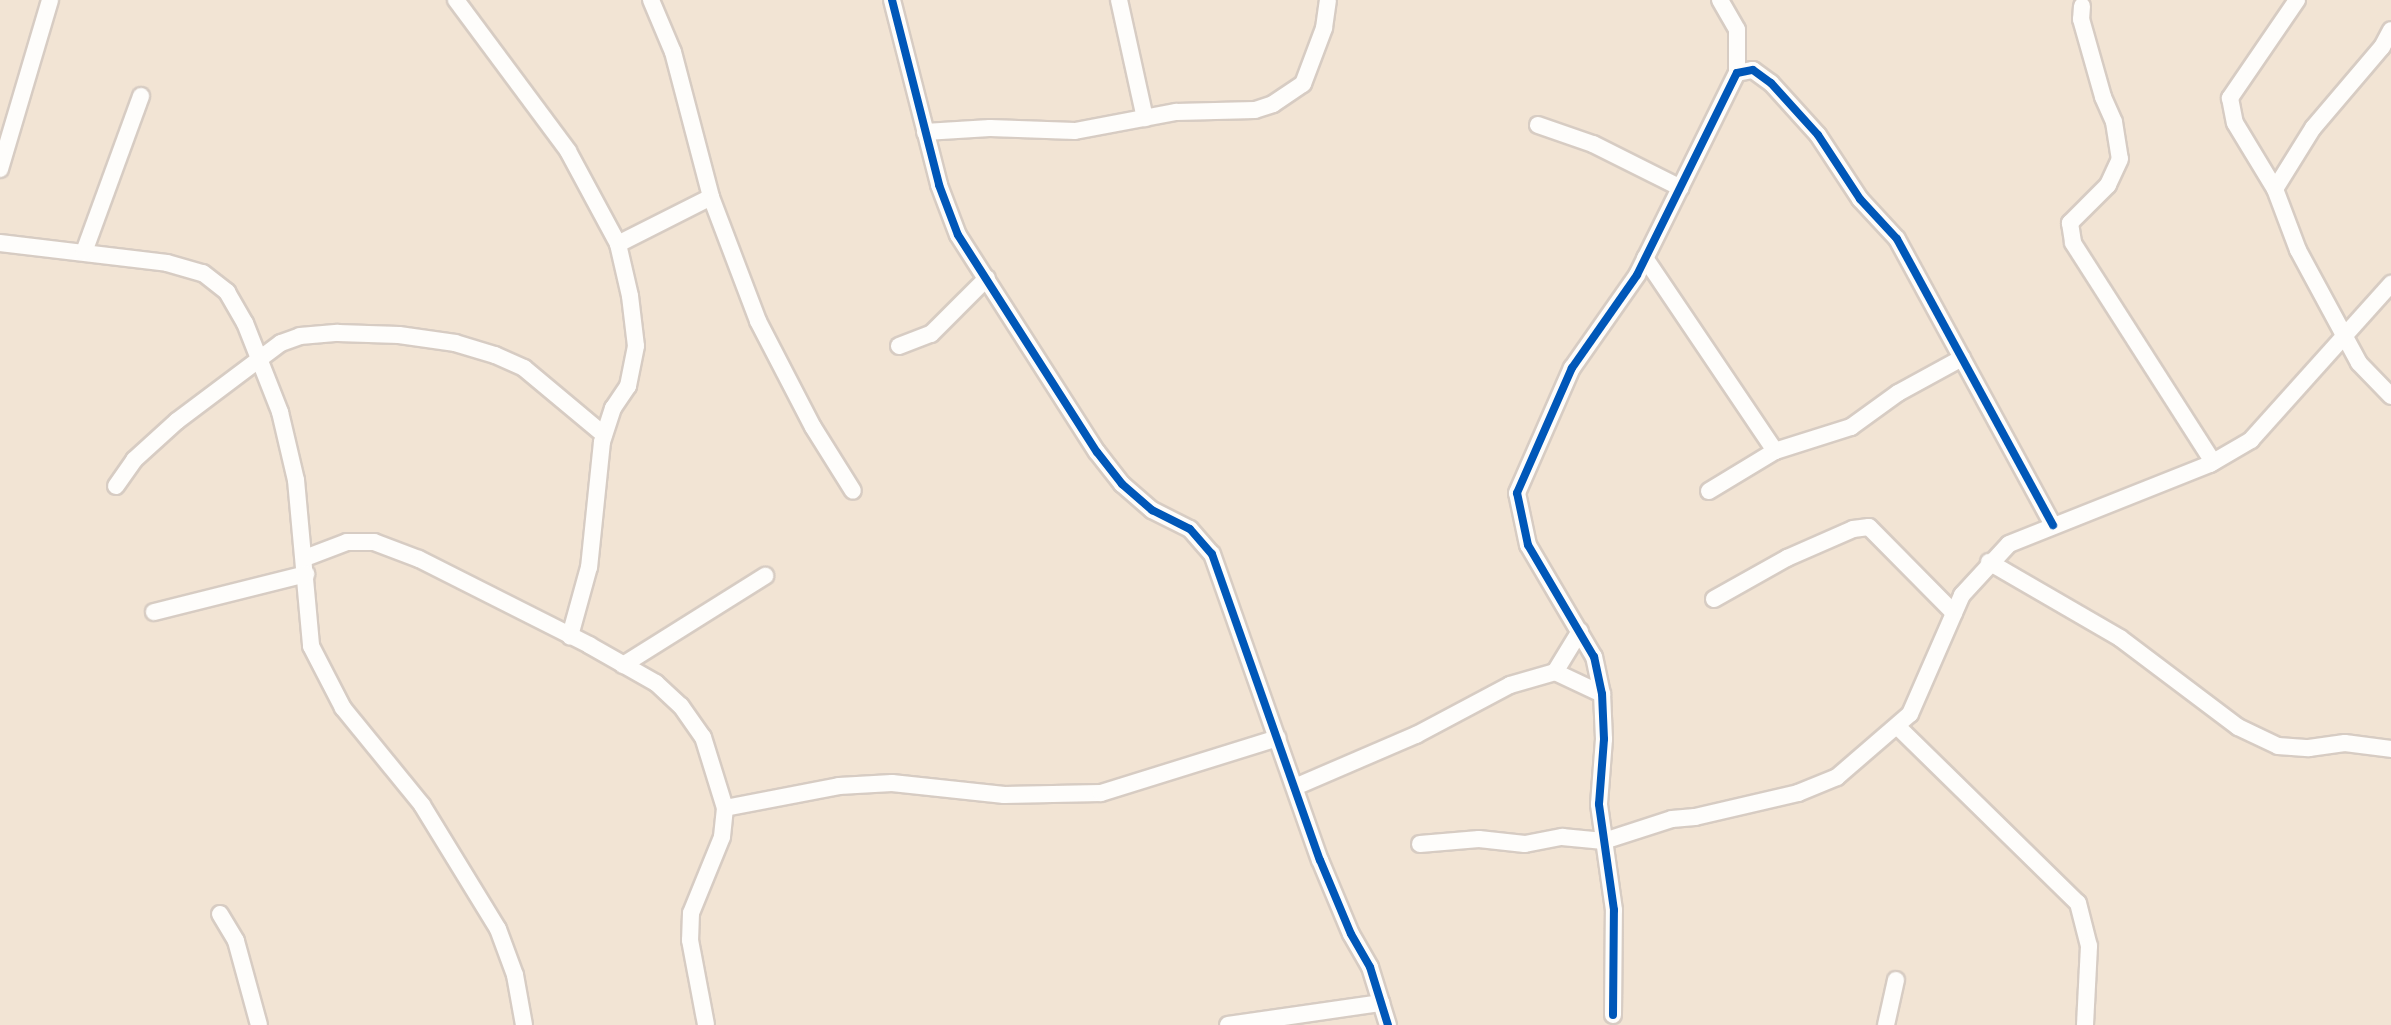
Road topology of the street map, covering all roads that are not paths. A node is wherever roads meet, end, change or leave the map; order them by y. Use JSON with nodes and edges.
{"nodes":[{"id":1,"x":50,"y":0,"type":"edge"},
{"id":2,"x":456,"y":0,"type":"edge"},
{"id":3,"x":651,"y":0,"type":"edge"},
{"id":4,"x":892,"y":0,"type":"edge"},
{"id":5,"x":1119,"y":0,"type":"edge"},
{"id":6,"x":1328,"y":0,"type":"edge"},
{"id":7,"x":1720,"y":0,"type":"edge"},
{"id":8,"x":2297,"y":0,"type":"edge"},
{"id":9,"x":2082,"y":6,"type":"dead end"},
{"id":10,"x":2391,"y":30,"type":"edge"},
{"id":11,"x":1737,"y":73,"type":"junction"},
{"id":12,"x":141,"y":96,"type":"dead end"},
{"id":13,"x":1145,"y":118,"type":"junction"},
{"id":14,"x":1538,"y":125,"type":"dead end"},
{"id":15,"x":925,"y":132,"type":"junction"},
{"id":16,"x":0,"y":169,"type":"edge"},
{"id":17,"x":1681,"y":188,"type":"junction"},
{"id":18,"x":2275,"y":189,"type":"junction"},
{"id":19,"x":711,"y":197,"type":"junction"},
{"id":20,"x":0,"y":243,"type":"edge"},
{"id":21,"x":618,"y":244,"type":"junction"},
{"id":22,"x":84,"y":252,"type":"junction"},
{"id":23,"x":1645,"y":258,"type":"junction"},
{"id":24,"x":987,"y":278,"type":"junction"},
{"id":25,"x":2391,"y":284,"type":"edge"},
{"id":26,"x":2344,"y":336,"type":"junction"},
{"id":27,"x":899,"y":346,"type":"dead end"},
{"id":28,"x":1962,"y":358,"type":"junction"},
{"id":29,"x":260,"y":361,"type":"junction"},
{"id":30,"x":2391,"y":396,"type":"edge"},
{"id":31,"x":604,"y":435,"type":"junction"},
{"id":32,"x":1775,"y":451,"type":"junction"},
{"id":33,"x":2213,"y":462,"type":"junction"},
{"id":34,"x":116,"y":486,"type":"dead end"},
{"id":35,"x":853,"y":491,"type":"dead end"},
{"id":36,"x":1709,"y":491,"type":"dead end"},
{"id":37,"x":2053,"y":525,"type":"junction"},
{"id":38,"x":1989,"y":562,"type":"junction"},
{"id":39,"x":306,"y":566,"type":"junction"},
{"id":40,"x":765,"y":576,"type":"dead end"},
{"id":41,"x":1714,"y":599,"type":"dead end"},
{"id":42,"x":154,"y":612,"type":"dead end"},
{"id":43,"x":1954,"y":613,"type":"junction"},
{"id":44,"x":1580,"y":631,"type":"junction"},
{"id":45,"x":570,"y":636,"type":"junction"},
{"id":46,"x":623,"y":665,"type":"junction"},
{"id":47,"x":1555,"y":672,"type":"junction"},
{"id":48,"x":1602,"y":694,"type":"junction"},
{"id":49,"x":1897,"y":726,"type":"junction"},
{"id":50,"x":1278,"y":738,"type":"junction"},
{"id":51,"x":2391,"y":749,"type":"edge"},
{"id":52,"x":1295,"y":787,"type":"junction"},
{"id":53,"x":725,"y":808,"type":"junction"},
{"id":54,"x":1604,"y":841,"type":"junction"},
{"id":55,"x":1420,"y":844,"type":"dead end"},
{"id":56,"x":220,"y":914,"type":"dead end"},
{"id":57,"x":1896,"y":980,"type":"dead end"},
{"id":58,"x":1381,"y":1003,"type":"junction"},
{"id":59,"x":1613,"y":1015,"type":"dead end"},
{"id":60,"x":259,"y":1025,"type":"edge"},
{"id":61,"x":524,"y":1025,"type":"edge"},
{"id":62,"x":706,"y":1025,"type":"edge"},
{"id":63,"x":1228,"y":1025,"type":"edge"},
{"id":64,"x":1388,"y":1025,"type":"edge"},
{"id":65,"x":1886,"y":1025,"type":"edge"},
{"id":66,"x":2085,"y":1025,"type":"edge"}],
"edges":[{"from":1,"to":16,"type":"street"},
{"from":2,"to":21,"type":"street"},
{"from":3,"to":19,"type":"street"},
{"from":4,"to":15,"type":"street"},
{"from":5,"to":13,"type":"street"},
{"from":6,"to":13,"type":"street"},
{"from":7,"to":11,"type":"street"},
{"from":8,"to":18,"type":"street"},
{"from":9,"to":33,"type":"street"},
{"from":10,"to":18,"type":"street"},
{"from":11,"to":17,"type":"street"},
{"from":11,"to":28,"type":"street"},
{"from":12,"to":22,"type":"street"},
{"from":13,"to":15,"type":"street"},
{"from":14,"to":17,"type":"street"},
{"from":15,"to":24,"type":"street"},
{"from":17,"to":23,"type":"street"},
{"from":18,"to":26,"type":"street"},
{"from":19,"to":21,"type":"street"},
{"from":19,"to":35,"type":"street"},
{"from":20,"to":22,"type":"street"},
{"from":21,"to":31,"type":"street"},
{"from":22,"to":29,"type":"street"},
{"from":23,"to":32,"type":"street"},
{"from":23,"to":44,"type":"street"},
{"from":24,"to":27,"type":"street"},
{"from":24,"to":50,"type":"street"},
{"from":25,"to":26,"type":"street"},
{"from":26,"to":30,"type":"street"},
{"from":26,"to":33,"type":"street"},
{"from":28,"to":32,"type":"street"},
{"from":28,"to":37,"type":"street"},
{"from":29,"to":31,"type":"street"},
{"from":29,"to":34,"type":"street"},
{"from":29,"to":39,"type":"street"},
{"from":31,"to":45,"type":"street"},
{"from":32,"to":36,"type":"street"},
{"from":33,"to":37,"type":"street"},
{"from":37,"to":38,"type":"street"},
{"from":38,"to":43,"type":"street"},
{"from":38,"to":51,"type":"street"},
{"from":39,"to":42,"type":"street"},
{"from":39,"to":45,"type":"street"},
{"from":39,"to":61,"type":"street"},
{"from":40,"to":46,"type":"street"},
{"from":41,"to":43,"type":"street"},
{"from":43,"to":49,"type":"street"},
{"from":44,"to":47,"type":"street"},
{"from":44,"to":48,"type":"street"},
{"from":45,"to":46,"type":"street"},
{"from":46,"to":53,"type":"street"},
{"from":47,"to":48,"type":"street"},
{"from":47,"to":52,"type":"street"},
{"from":48,"to":54,"type":"street"},
{"from":49,"to":54,"type":"street"},
{"from":49,"to":66,"type":"street"},
{"from":50,"to":52,"type":"street"},
{"from":50,"to":53,"type":"street"},
{"from":52,"to":58,"type":"street"},
{"from":53,"to":62,"type":"street"},
{"from":54,"to":55,"type":"street"},
{"from":54,"to":59,"type":"street"},
{"from":56,"to":60,"type":"street"},
{"from":57,"to":65,"type":"street"},
{"from":58,"to":63,"type":"street"},
{"from":58,"to":64,"type":"street"}]}
